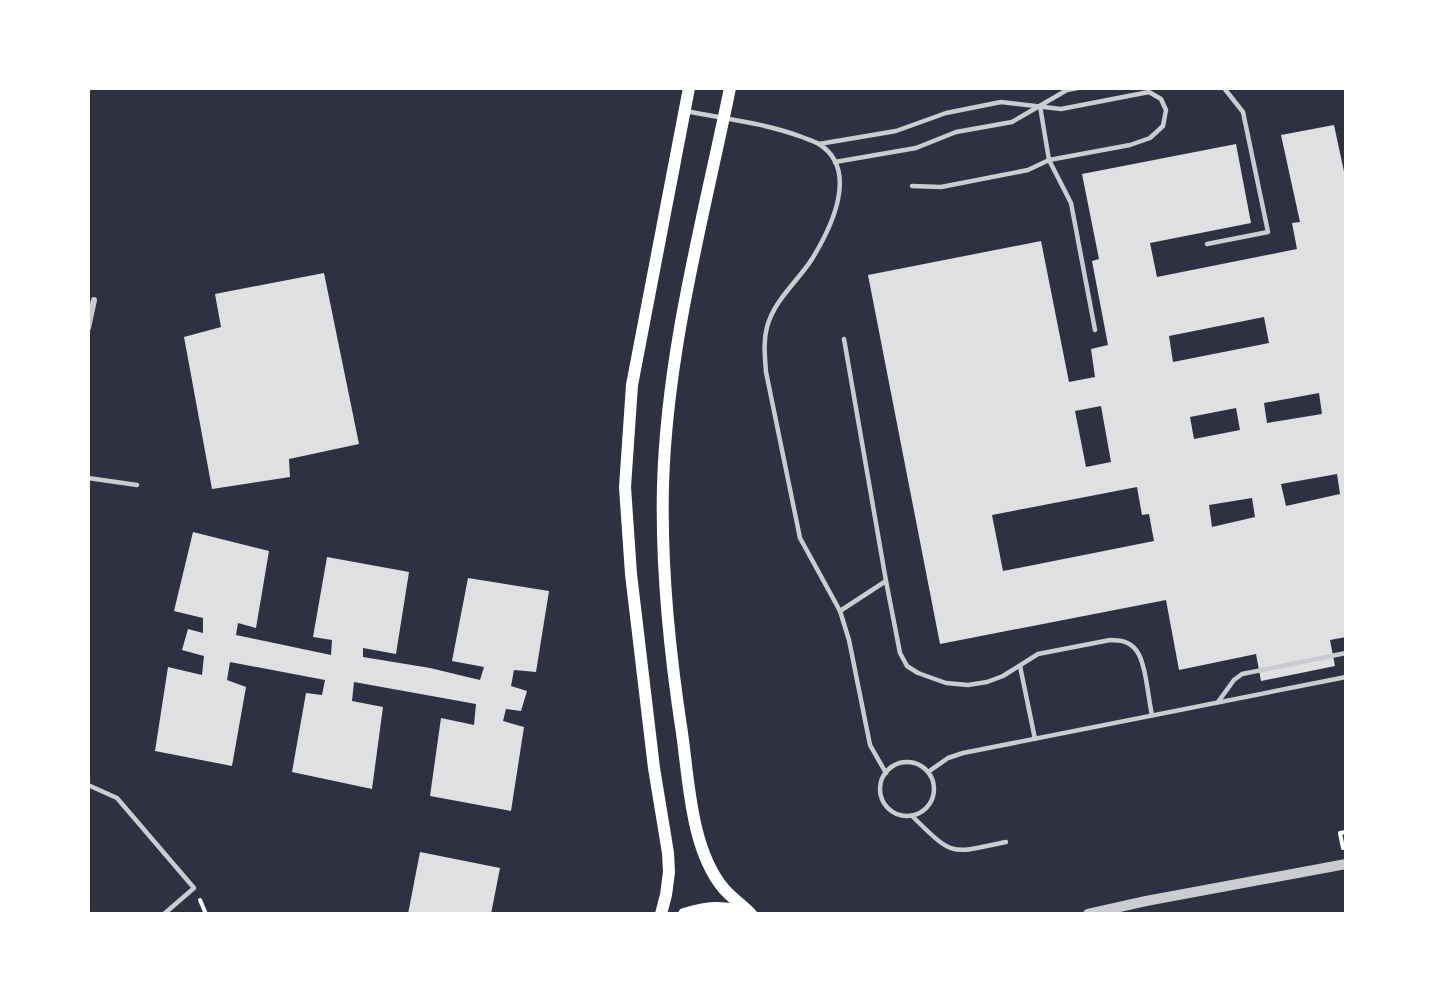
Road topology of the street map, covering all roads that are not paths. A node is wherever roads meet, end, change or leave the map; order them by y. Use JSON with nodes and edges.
{"nodes":[{"id":1,"x":688,"y":88,"type":"edge"},
{"id":2,"x":730,"y":88,"type":"edge"},
{"id":3,"x":1078,"y":88,"type":"edge"},
{"id":4,"x":1224,"y":88,"type":"edge"},
{"id":5,"x":1040,"y":106,"type":"junction"},
{"id":6,"x":684,"y":110,"type":"junction"},
{"id":7,"x":724,"y":118,"type":"junction"},
{"id":8,"x":819,"y":144,"type":"junction"},
{"id":9,"x":1049,"y":160,"type":"junction"},
{"id":10,"x":835,"y":162,"type":"junction"},
{"id":11,"x":912,"y":186,"type":"dead end"},
{"id":12,"x":1207,"y":244,"type":"dead end"},
{"id":13,"x":94,"y":300,"type":"dead end"},
{"id":14,"x":88,"y":328,"type":"edge"},
{"id":15,"x":1095,"y":330,"type":"dead end"},
{"id":16,"x":844,"y":339,"type":"dead end"},
{"id":17,"x":88,"y":478,"type":"edge"},
{"id":18,"x":137,"y":485,"type":"dead end"},
{"id":19,"x":886,"y":581,"type":"junction"},
{"id":20,"x":840,"y":611,"type":"junction"},
{"id":21,"x":1346,"y":653,"type":"edge"},
{"id":22,"x":1020,"y":666,"type":"junction"},
{"id":23,"x":1346,"y":677,"type":"edge"},
{"id":24,"x":1218,"y":702,"type":"junction"},
{"id":25,"x":1152,"y":715,"type":"junction"},
{"id":26,"x":1035,"y":739,"type":"junction"},
{"id":27,"x":928,"y":772,"type":"junction"},
{"id":28,"x":886,"y":773,"type":"junction"},
{"id":29,"x":88,"y":785,"type":"edge"},
{"id":30,"x":912,"y":816,"type":"junction"},
{"id":31,"x":1006,"y":842,"type":"dead end"},
{"id":32,"x":1346,"y":864,"type":"edge"},
{"id":33,"x":164,"y":914,"type":"edge"},
{"id":34,"x":661,"y":914,"type":"edge"},
{"id":35,"x":684,"y":914,"type":"edge"},
{"id":36,"x":749,"y":914,"type":"edge"},
{"id":37,"x":1088,"y":914,"type":"edge"}],
"edges":[{"from":1,"to":6,"type":"main road"},
{"from":2,"to":7,"type":"main road"},
{"from":3,"to":5,"type":"lane"},
{"from":4,"to":12,"type":"lane"},
{"from":5,"to":8,"type":"lane"},
{"from":5,"to":9,"type":"lane"},
{"from":5,"to":9,"type":"lane"},
{"from":5,"to":10,"type":"lane"},
{"from":6,"to":7,"type":"lane"},
{"from":6,"to":34,"type":"main road"},
{"from":7,"to":8,"type":"lane"},
{"from":7,"to":36,"type":"main road"},
{"from":8,"to":10,"type":"lane"},
{"from":9,"to":11,"type":"lane"},
{"from":9,"to":15,"type":"lane"},
{"from":10,"to":20,"type":"lane"},
{"from":13,"to":14,"type":"street"},
{"from":16,"to":19,"type":"lane"},
{"from":17,"to":18,"type":"lane"},
{"from":19,"to":20,"type":"lane"},
{"from":19,"to":22,"type":"lane"},
{"from":20,"to":28,"type":"lane"},
{"from":21,"to":24,"type":"lane"},
{"from":22,"to":25,"type":"lane"},
{"from":22,"to":26,"type":"lane"},
{"from":23,"to":24,"type":"lane"},
{"from":24,"to":25,"type":"lane"},
{"from":25,"to":26,"type":"lane"},
{"from":26,"to":27,"type":"lane"},
{"from":27,"to":28,"type":"lane"},
{"from":27,"to":30,"type":"lane"},
{"from":28,"to":30,"type":"lane"},
{"from":29,"to":33,"type":"lane"},
{"from":30,"to":31,"type":"lane"},
{"from":32,"to":37,"type":"street"},
{"from":35,"to":36,"type":"main road"}]}
